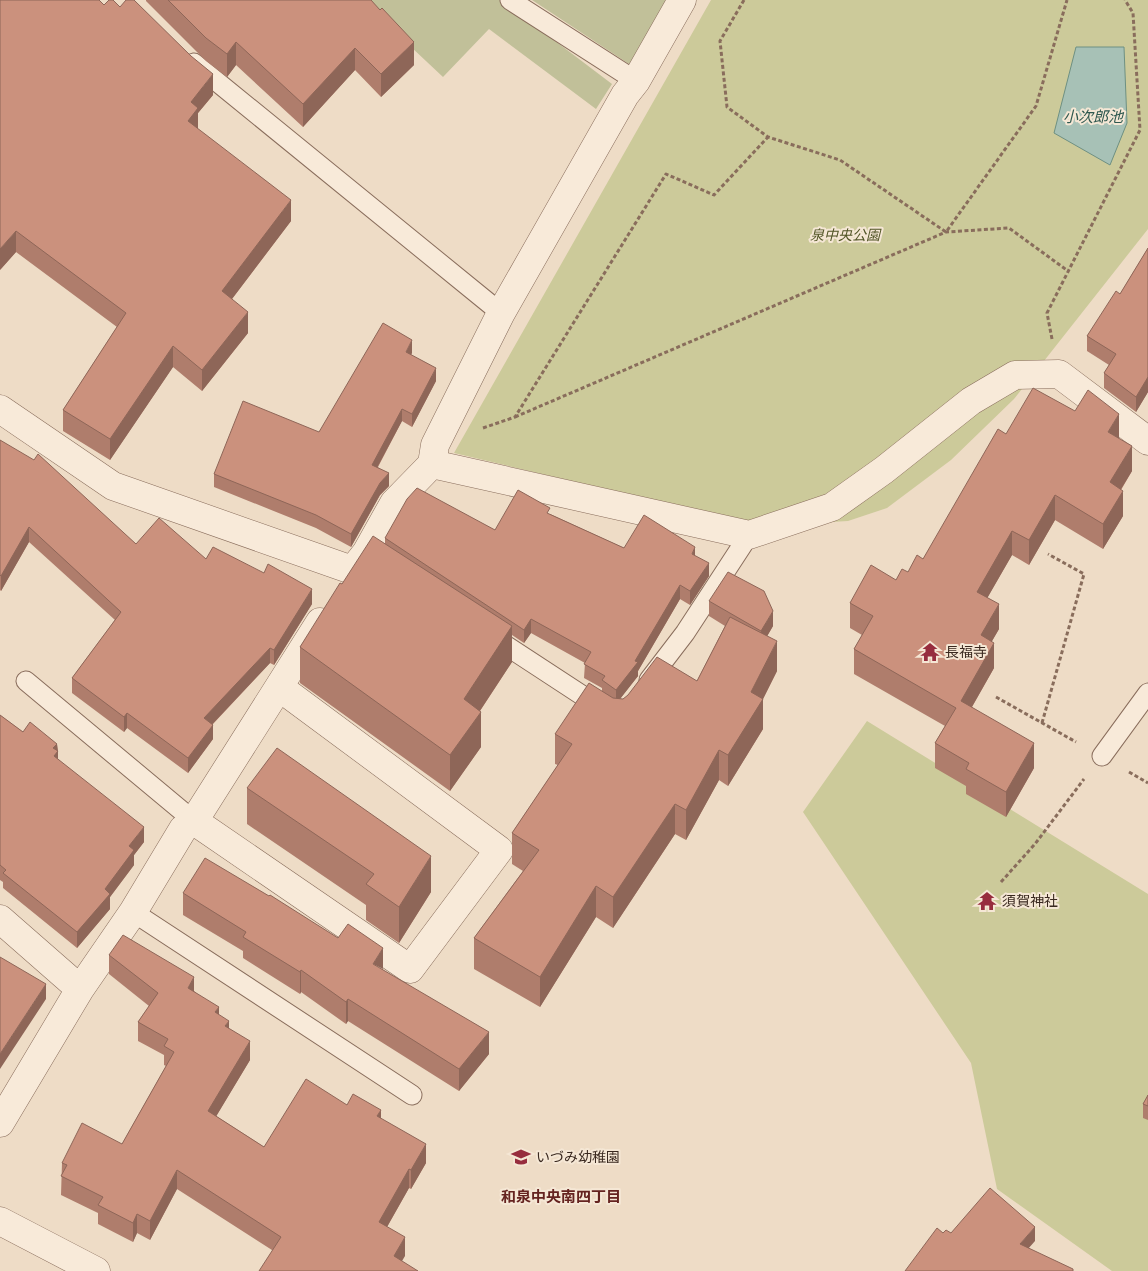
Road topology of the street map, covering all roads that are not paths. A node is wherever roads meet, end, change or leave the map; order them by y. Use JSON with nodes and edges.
{"nodes":[{"id":1,"x":510,"y":0,"type":"edge"},
{"id":2,"x":682,"y":0,"type":"edge"},
{"id":3,"x":178,"y":48,"type":"edge"},
{"id":4,"x":636,"y":80,"type":"junction"},
{"id":5,"x":501,"y":313,"type":"junction"},
{"id":6,"x":0,"y":409,"type":"edge"},
{"id":7,"x":1148,"y":441,"type":"edge"},
{"id":8,"x":433,"y":454,"type":"junction"},
{"id":9,"x":749,"y":535,"type":"junction"},
{"id":10,"x":367,"y":562,"type":"junction"},
{"id":11,"x":474,"y":624,"type":"edge"},
{"id":12,"x":26,"y":681,"type":"dead end"},
{"id":13,"x":279,"y":687,"type":"junction"},
{"id":14,"x":1148,"y":693,"type":"edge"},
{"id":15,"x":637,"y":695,"type":"edge"},
{"id":16,"x":619,"y":719,"type":"edge"},
{"id":17,"x":1102,"y":756,"type":"road end"},
{"id":18,"x":194,"y":821,"type":"junction"},
{"id":19,"x":133,"y":912,"type":"junction"},
{"id":20,"x":0,"y":919,"type":"edge"},
{"id":21,"x":80,"y":989,"type":"junction"},
{"id":22,"x":412,"y":1094,"type":"dead end"},
{"id":23,"x":0,"y":1123,"type":"edge"},
{"id":24,"x":0,"y":1221,"type":"edge"},
{"id":25,"x":96,"y":1271,"type":"edge"}],
"edges":[{"from":1,"to":4,"type":"lane"},
{"from":2,"to":4,"type":"street"},
{"from":3,"to":5,"type":"lane"},
{"from":4,"to":5,"type":"street"},
{"from":5,"to":8,"type":"street"},
{"from":6,"to":10,"type":"street"},
{"from":7,"to":9,"type":"street"},
{"from":8,"to":9,"type":"street"},
{"from":8,"to":10,"type":"street"},
{"from":9,"to":15,"type":"lane"},
{"from":10,"to":13,"type":"street"},
{"from":11,"to":16,"type":"lane"},
{"from":12,"to":18,"type":"lane"},
{"from":13,"to":18,"type":"street"},
{"from":13,"to":18,"type":"street"},
{"from":14,"to":17,"type":"lane"},
{"from":18,"to":19,"type":"street"},
{"from":19,"to":21,"type":"street"},
{"from":19,"to":22,"type":"lane"},
{"from":20,"to":21,"type":"street"},
{"from":21,"to":23,"type":"street"},
{"from":24,"to":25,"type":"street"}]}
